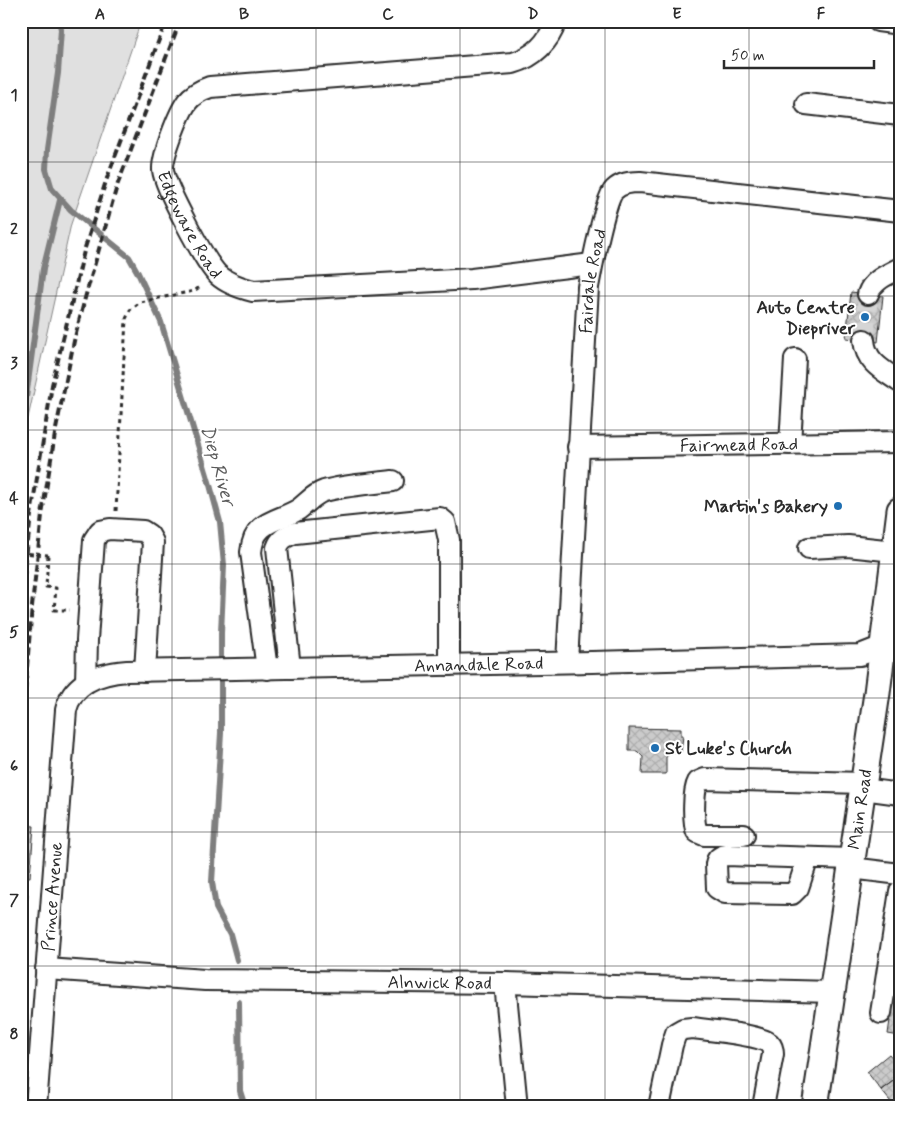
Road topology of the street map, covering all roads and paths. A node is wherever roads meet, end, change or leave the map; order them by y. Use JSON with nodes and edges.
{"nodes":[{"id":1,"x":556,"y":21,"type":"edge"},
{"id":2,"x":878,"y":21,"type":"edge"},
{"id":3,"x":900,"y":24,"type":"edge"},
{"id":4,"x":806,"y":104,"type":"dead end"},
{"id":5,"x":900,"y":115,"type":"edge"},
{"id":6,"x":900,"y":211,"type":"edge"},
{"id":7,"x":592,"y":264,"type":"junction"},
{"id":8,"x":900,"y":268,"type":"edge"},
{"id":9,"x":219,"y":275,"type":"junction"},
{"id":10,"x":868,"y":294,"type":"tunnel mouth"},
{"id":11,"x":864,"y":340,"type":"tunnel mouth"},
{"id":12,"x":795,"y":359,"type":"dead end"},
{"id":13,"x":900,"y":382,"type":"edge"},
{"id":14,"x":900,"y":442,"type":"edge"},
{"id":15,"x":790,"y":444,"type":"junction"},
{"id":16,"x":578,"y":447,"type":"junction"},
{"id":17,"x":393,"y":481,"type":"dead end"},
{"id":18,"x":900,"y":510,"type":"edge"},
{"id":19,"x":115,"y":529,"type":"junction"},
{"id":20,"x":809,"y":548,"type":"dead end"},
{"id":21,"x":894,"y":551,"type":"junction"},
{"id":22,"x":21,"y":553,"type":"edge"},
{"id":23,"x":54,"y":610,"type":"dead end"},
{"id":24,"x":892,"y":645,"type":"edge"},
{"id":25,"x":567,"y":662,"type":"junction"},
{"id":26,"x":449,"y":665,"type":"junction"},
{"id":27,"x":290,"y":668,"type":"junction"},
{"id":28,"x":267,"y":669,"type":"junction"},
{"id":29,"x":145,"y":671,"type":"junction"},
{"id":30,"x":82,"y":685,"type":"junction"},
{"id":31,"x":863,"y":786,"type":"junction"},
{"id":32,"x":900,"y":794,"type":"edge"},
{"id":33,"x":744,"y":835,"type":"dead end"},
{"id":34,"x":808,"y":858,"type":"dead end"},
{"id":35,"x":851,"y":864,"type":"junction"},
{"id":36,"x":900,"y":874,"type":"edge"},
{"id":37,"x":900,"y":891,"type":"edge"},
{"id":38,"x":46,"y":970,"type":"junction"},
{"id":39,"x":505,"y":983,"type":"junction"},
{"id":40,"x":833,"y":992,"type":"junction"},
{"id":41,"x":881,"y":1013,"type":"dead end"},
{"id":42,"x":36,"y":1107,"type":"edge"},
{"id":43,"x":517,"y":1107,"type":"edge"},
{"id":44,"x":659,"y":1107,"type":"edge"},
{"id":45,"x":763,"y":1107,"type":"edge"},
{"id":46,"x":815,"y":1107,"type":"edge"}],
"edges":[{"from":1,"to":9,"type":"street","name":"Edgeware Road"},
{"from":2,"to":3,"type":"street"},
{"from":4,"to":5,"type":"street"},
{"from":6,"to":7,"type":"street","name":"Fairdale Road"},
{"from":7,"to":9,"type":"street","name":"Edgeware Road"},
{"from":7,"to":16,"type":"street","name":"Fairdale Road"},
{"from":8,"to":10,"type":"street"},
{"from":9,"to":19,"type":"path"},
{"from":11,"to":13,"type":"street"},
{"from":12,"to":15,"type":"street"},
{"from":14,"to":15,"type":"street","name":"Fairmead Road"},
{"from":15,"to":16,"type":"street","name":"Fairmead Road"},
{"from":16,"to":25,"type":"street","name":"Fairdale Road"},
{"from":17,"to":28,"type":"street"},
{"from":18,"to":21,"type":"main road","name":"Main Road"},
{"from":19,"to":29,"type":"street"},
{"from":19,"to":30,"type":"street"},
{"from":20,"to":21,"type":"street"},
{"from":21,"to":24,"type":"main road","name":"Main Road"},
{"from":22,"to":23,"type":"path","bridge":true},
{"from":24,"to":25,"type":"street","name":"Annandale Road"},
{"from":24,"to":31,"type":"main road","name":"Main Road"},
{"from":25,"to":26,"type":"street","name":"Annandale Road"},
{"from":26,"to":27,"type":"street","name":"Annandale Road"},
{"from":26,"to":27,"type":"street"},
{"from":27,"to":28,"type":"street","name":"Annandale Road"},
{"from":28,"to":29,"type":"street","name":"Annandale Road"},
{"from":29,"to":30,"type":"street","name":"Annandale Road"},
{"from":30,"to":38,"type":"street","name":"Prince Avenue"},
{"from":31,"to":32,"type":"street"},
{"from":31,"to":33,"type":"street"},
{"from":31,"to":35,"type":"main road","name":"Main Road"},
{"from":34,"to":35,"type":"street"},
{"from":35,"to":36,"type":"street"},
{"from":35,"to":40,"type":"main road","name":"Main Road"},
{"from":37,"to":41,"type":"street"},
{"from":38,"to":39,"type":"street","name":"Alnwick Road"},
{"from":38,"to":42,"type":"street","name":"Prince Avenue"},
{"from":39,"to":40,"type":"street","name":"Alnwick Road"},
{"from":39,"to":43,"type":"street"},
{"from":40,"to":46,"type":"main road","name":"Main Road"},
{"from":44,"to":45,"type":"street"}]}
